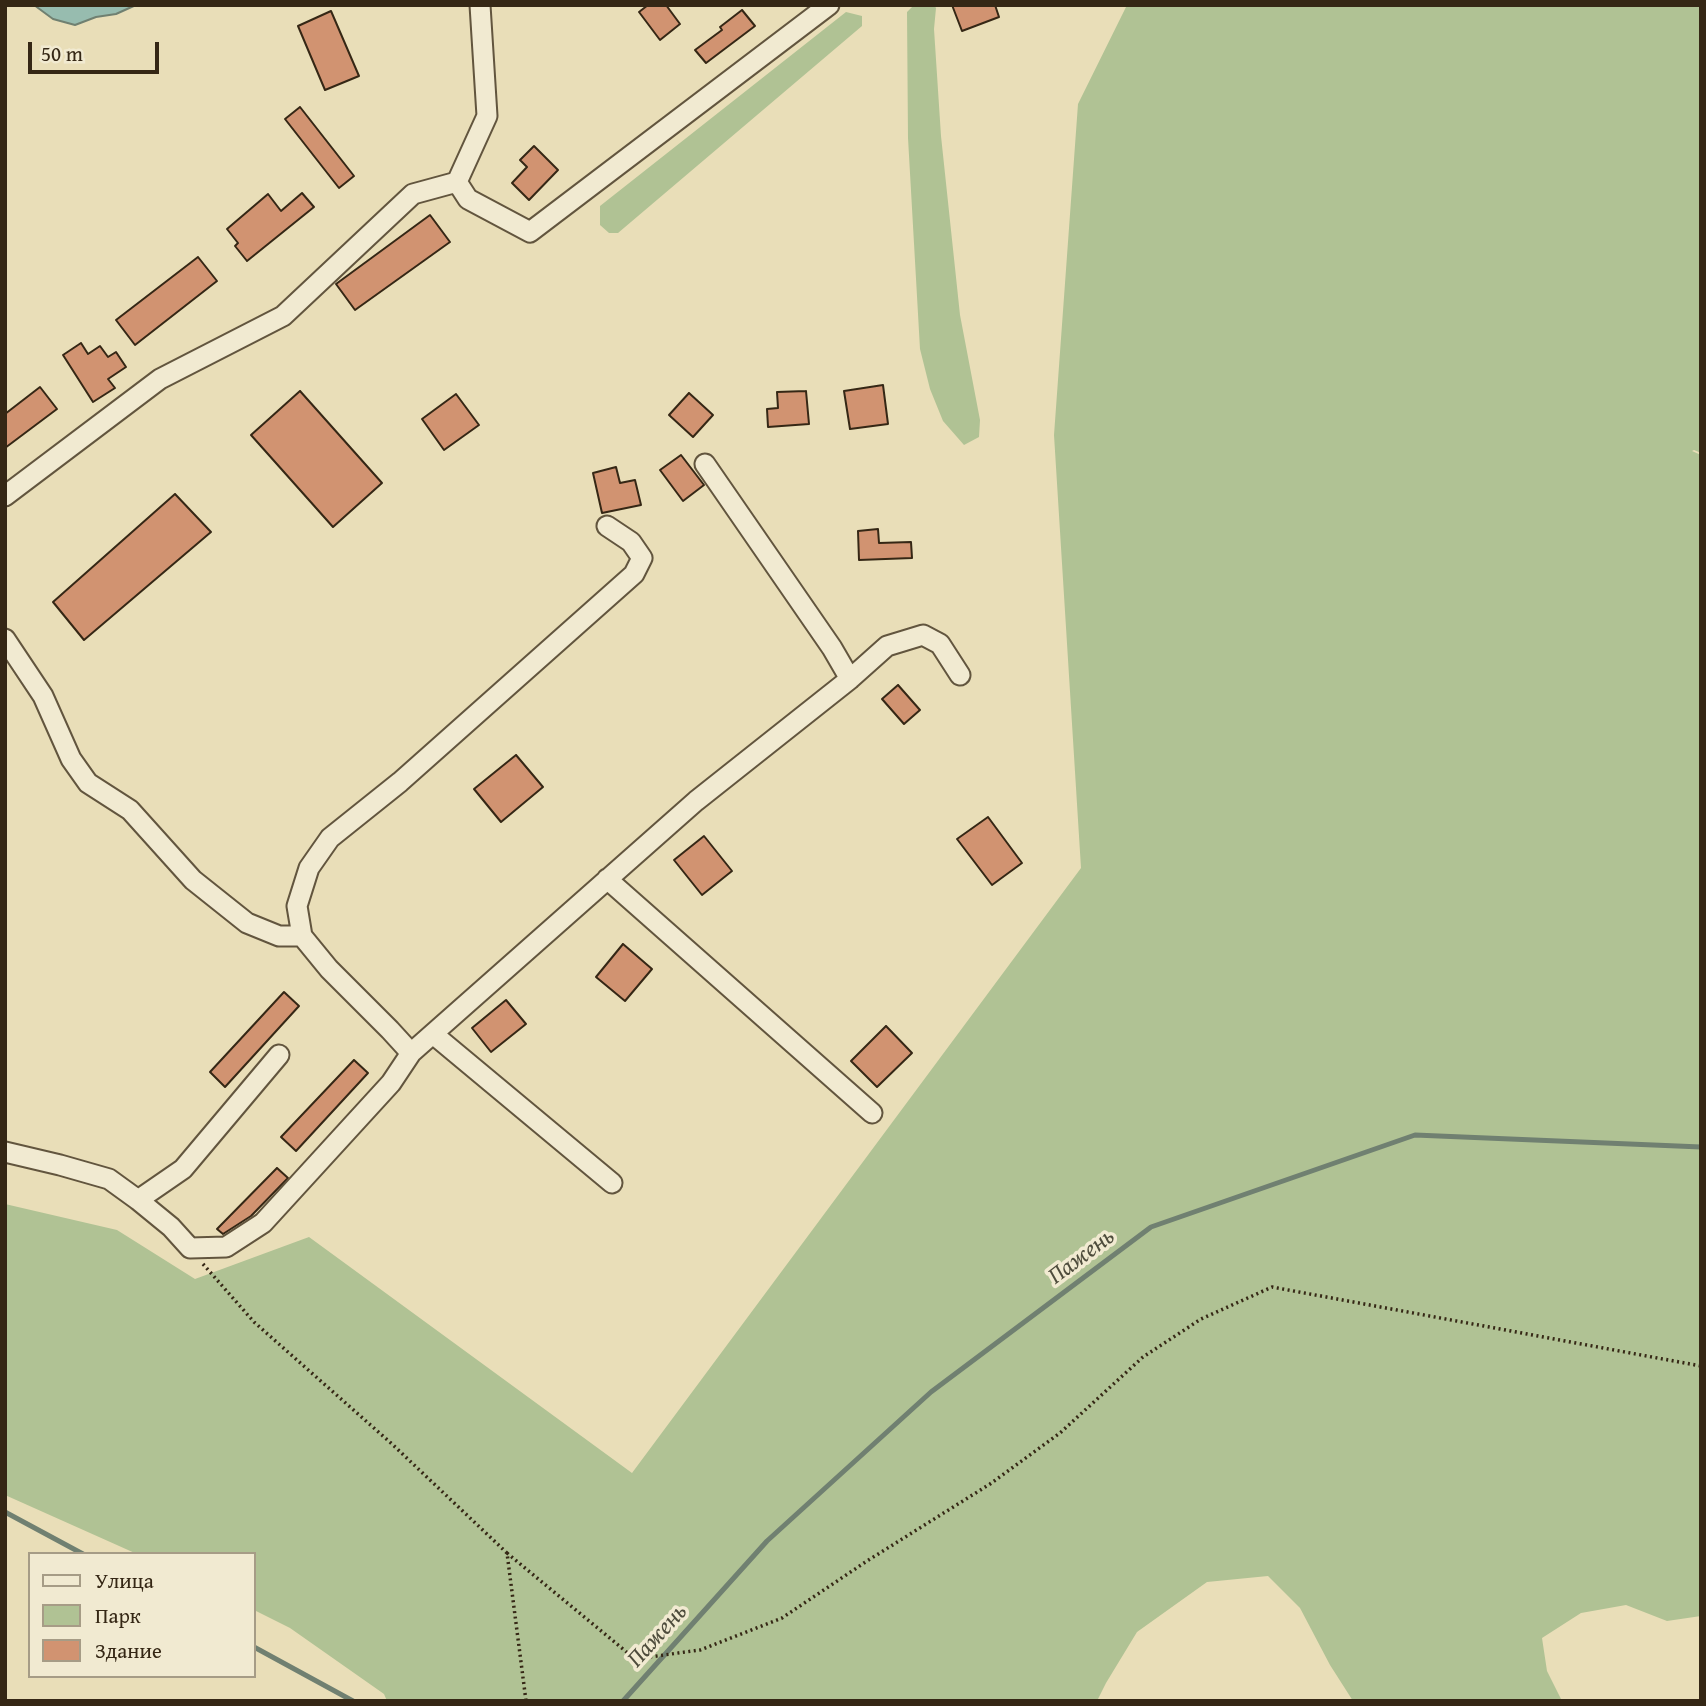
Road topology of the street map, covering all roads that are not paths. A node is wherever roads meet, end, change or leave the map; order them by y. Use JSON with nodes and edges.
{"nodes":[{"id":1,"x":480,"y":5,"type":"edge"},
{"id":2,"x":829,"y":5,"type":"edge"},
{"id":3,"x":457,"y":182,"type":"junction"},
{"id":4,"x":705,"y":464,"type":"dead end"},
{"id":5,"x":5,"y":496,"type":"edge"},
{"id":6,"x":607,"y":526,"type":"dead end"},
{"id":7,"x":5,"y":639,"type":"edge"},
{"id":8,"x":960,"y":675,"type":"dead end"},
{"id":9,"x":850,"y":679,"type":"junction"},
{"id":10,"x":607,"y":879,"type":"junction"},
{"id":11,"x":302,"y":936,"type":"junction"},
{"id":12,"x":433,"y":1034,"type":"junction"},
{"id":13,"x":411,"y":1054,"type":"junction"},
{"id":14,"x":279,"y":1055,"type":"dead end"},
{"id":15,"x":872,"y":1113,"type":"dead end"},
{"id":16,"x":5,"y":1152,"type":"edge"},
{"id":17,"x":612,"y":1183,"type":"dead end"},
{"id":18,"x":138,"y":1200,"type":"junction"}],
"edges":[{"from":1,"to":3,"type":"street"},
{"from":2,"to":3,"type":"street"},
{"from":3,"to":5,"type":"street"},
{"from":4,"to":9,"type":"street"},
{"from":6,"to":11,"type":"street"},
{"from":7,"to":11,"type":"street"},
{"from":8,"to":9,"type":"street"},
{"from":9,"to":10,"type":"street"},
{"from":10,"to":12,"type":"street"},
{"from":10,"to":15,"type":"street"},
{"from":11,"to":13,"type":"street"},
{"from":12,"to":13,"type":"street"},
{"from":12,"to":17,"type":"street"},
{"from":13,"to":18,"type":"street"},
{"from":14,"to":18,"type":"street"},
{"from":16,"to":18,"type":"street"}]}
